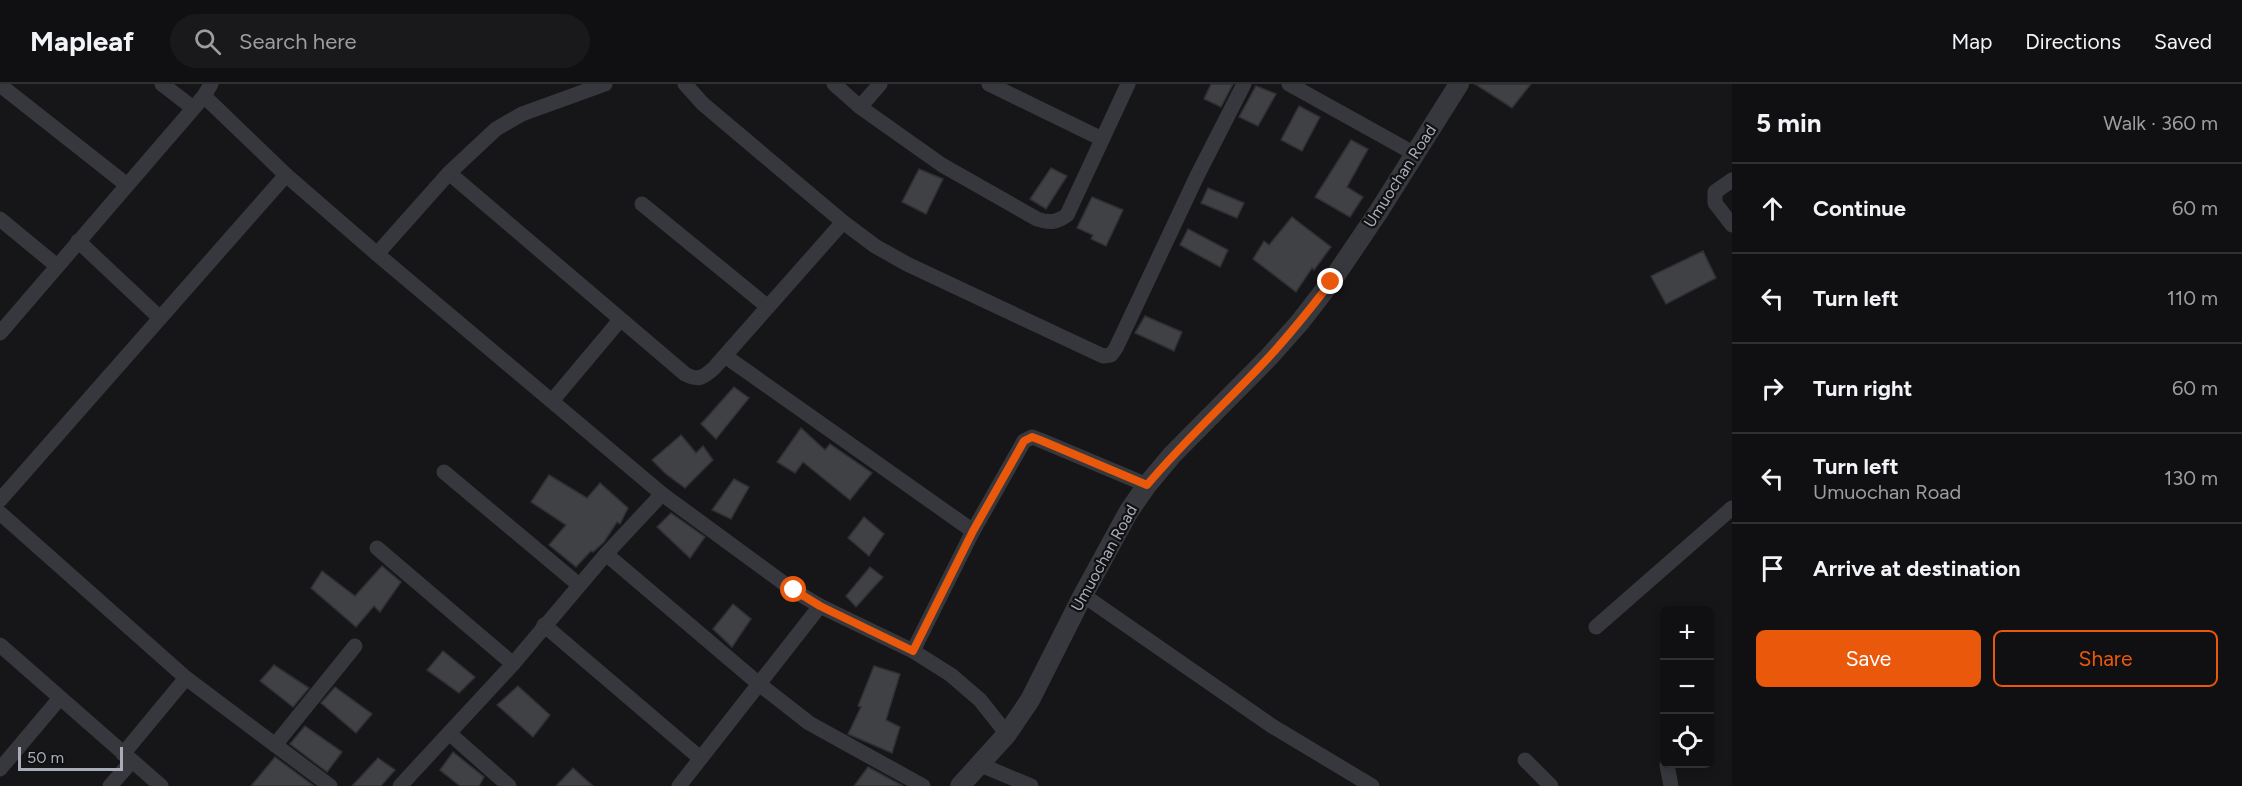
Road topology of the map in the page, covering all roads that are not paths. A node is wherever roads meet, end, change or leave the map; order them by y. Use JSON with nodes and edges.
{"nodes":[{"id":1,"x":162,"y":84,"type":"edge"},
{"id":2,"x":605,"y":84,"type":"edge"},
{"id":3,"x":685,"y":84,"type":"edge"},
{"id":4,"x":834,"y":84,"type":"edge"},
{"id":5,"x":880,"y":84,"type":"edge"},
{"id":6,"x":989,"y":84,"type":"edge"},
{"id":7,"x":1128,"y":84,"type":"edge"},
{"id":8,"x":1244,"y":84,"type":"edge"},
{"id":9,"x":1288,"y":84,"type":"edge"},
{"id":10,"x":1459,"y":84,"type":"edge"},
{"id":11,"x":0,"y":85,"type":"edge"},
{"id":12,"x":207,"y":90,"type":"edge"},
{"id":13,"x":860,"y":107,"type":"junction"},
{"id":14,"x":193,"y":108,"type":"junction"},
{"id":15,"x":1102,"y":139,"type":"junction"},
{"id":16,"x":1415,"y":154,"type":"junction"},
{"id":17,"x":449,"y":173,"type":"junction"},
{"id":18,"x":286,"y":175,"type":"junction"},
{"id":19,"x":1732,"y":180,"type":"edge"},
{"id":20,"x":127,"y":185,"type":"junction"},
{"id":21,"x":642,"y":204,"type":"dead end"},
{"id":22,"x":0,"y":219,"type":"edge"},
{"id":23,"x":843,"y":222,"type":"junction"},
{"id":24,"x":1732,"y":225,"type":"edge"},
{"id":25,"x":78,"y":241,"type":"junction"},
{"id":26,"x":377,"y":254,"type":"junction"},
{"id":27,"x":57,"y":266,"type":"junction"},
{"id":28,"x":768,"y":307,"type":"junction"},
{"id":29,"x":160,"y":318,"type":"junction"},
{"id":30,"x":620,"y":320,"type":"junction"},
{"id":31,"x":0,"y":333,"type":"edge"},
{"id":32,"x":725,"y":356,"type":"junction"},
{"id":33,"x":552,"y":401,"type":"junction"},
{"id":34,"x":444,"y":472,"type":"dead end"},
{"id":35,"x":1147,"y":485,"type":"junction"},
{"id":36,"x":662,"y":494,"type":"junction"},
{"id":37,"x":0,"y":500,"type":"edge"},
{"id":38,"x":1732,"y":508,"type":"edge"},
{"id":39,"x":0,"y":513,"type":"edge"},
{"id":40,"x":973,"y":531,"type":"junction"},
{"id":41,"x":376,"y":549,"type":"dead end"},
{"id":42,"x":606,"y":554,"type":"junction"},
{"id":43,"x":579,"y":585,"type":"junction"},
{"id":44,"x":1083,"y":595,"type":"junction"},
{"id":45,"x":820,"y":606,"type":"junction"},
{"id":46,"x":544,"y":625,"type":"junction"},
{"id":47,"x":1596,"y":627,"type":"dead end"},
{"id":48,"x":0,"y":645,"type":"edge"},
{"id":49,"x":355,"y":646,"type":"dead end"},
{"id":50,"x":913,"y":651,"type":"junction"},
{"id":51,"x":513,"y":664,"type":"junction"},
{"id":52,"x":186,"y":678,"type":"junction"},
{"id":53,"x":759,"y":684,"type":"junction"},
{"id":54,"x":60,"y":698,"type":"junction"},
{"id":55,"x":449,"y":733,"type":"junction"},
{"id":56,"x":1007,"y":734,"type":"junction"},
{"id":57,"x":275,"y":745,"type":"junction"},
{"id":58,"x":127,"y":758,"type":"junction"},
{"id":59,"x":700,"y":758,"type":"junction"},
{"id":60,"x":1525,"y":760,"type":"dead end"},
{"id":61,"x":981,"y":765,"type":"junction"},
{"id":62,"x":1668,"y":768,"type":"edge"},
{"id":63,"x":0,"y":769,"type":"edge"},
{"id":64,"x":110,"y":786,"type":"edge"},
{"id":65,"x":161,"y":786,"type":"edge"},
{"id":66,"x":330,"y":786,"type":"edge"},
{"id":67,"x":400,"y":786,"type":"edge"},
{"id":68,"x":509,"y":786,"type":"edge"},
{"id":69,"x":678,"y":786,"type":"edge"},
{"id":70,"x":923,"y":786,"type":"edge"},
{"id":71,"x":960,"y":786,"type":"edge"},
{"id":72,"x":1031,"y":786,"type":"edge"},
{"id":73,"x":1372,"y":786,"type":"edge"},
{"id":74,"x":1551,"y":786,"type":"edge"},
{"id":75,"x":1671,"y":786,"type":"edge"}],
"edges":[{"from":1,"to":14,"type":"street"},
{"from":2,"to":17,"type":"street"},
{"from":3,"to":23,"type":"street"},
{"from":4,"to":13,"type":"street"},
{"from":5,"to":13,"type":"street"},
{"from":6,"to":15,"type":"street"},
{"from":7,"to":15,"type":"street"},
{"from":8,"to":23,"type":"street"},
{"from":9,"to":16,"type":"street"},
{"from":10,"to":16,"type":"street","name":"Umuochan Road"},
{"from":11,"to":20,"type":"street"},
{"from":12,"to":14,"type":"street"},
{"from":12,"to":18,"type":"street"},
{"from":13,"to":15,"type":"street"},
{"from":14,"to":20,"type":"street"},
{"from":16,"to":35,"type":"street","name":"Umuochan Road"},
{"from":17,"to":26,"type":"street"},
{"from":17,"to":30,"type":"street"},
{"from":18,"to":26,"type":"street"},
{"from":18,"to":29,"type":"street"},
{"from":19,"to":24,"type":"street"},
{"from":20,"to":25,"type":"street"},
{"from":21,"to":28,"type":"street"},
{"from":22,"to":27,"type":"street"},
{"from":23,"to":28,"type":"street"},
{"from":25,"to":27,"type":"street"},
{"from":25,"to":29,"type":"street"},
{"from":26,"to":33,"type":"street"},
{"from":27,"to":31,"type":"street"},
{"from":28,"to":32,"type":"street"},
{"from":29,"to":37,"type":"street"},
{"from":30,"to":32,"type":"street"},
{"from":30,"to":33,"type":"street"},
{"from":32,"to":40,"type":"street"},
{"from":33,"to":36,"type":"street"},
{"from":34,"to":43,"type":"street"},
{"from":35,"to":40,"type":"street"},
{"from":35,"to":44,"type":"street","name":"Umuochan Road"},
{"from":36,"to":42,"type":"street"},
{"from":36,"to":45,"type":"street"},
{"from":38,"to":47,"type":"street"},
{"from":39,"to":52,"type":"street"},
{"from":40,"to":50,"type":"street"},
{"from":41,"to":51,"type":"street"},
{"from":42,"to":43,"type":"street"},
{"from":42,"to":53,"type":"street"},
{"from":43,"to":46,"type":"street"},
{"from":44,"to":56,"type":"street","name":"Umuochan Road"},
{"from":44,"to":73,"type":"street"},
{"from":45,"to":50,"type":"street"},
{"from":45,"to":53,"type":"street"},
{"from":46,"to":51,"type":"street"},
{"from":46,"to":59,"type":"street"},
{"from":48,"to":54,"type":"street"},
{"from":49,"to":57,"type":"street"},
{"from":50,"to":56,"type":"street"},
{"from":51,"to":55,"type":"street"},
{"from":52,"to":57,"type":"street"},
{"from":52,"to":58,"type":"street"},
{"from":53,"to":59,"type":"street"},
{"from":53,"to":70,"type":"street"},
{"from":54,"to":58,"type":"street"},
{"from":54,"to":63,"type":"street"},
{"from":55,"to":67,"type":"street"},
{"from":55,"to":68,"type":"street"},
{"from":56,"to":61,"type":"street","name":"Umuochan Road"},
{"from":57,"to":66,"type":"street"},
{"from":58,"to":64,"type":"street"},
{"from":58,"to":65,"type":"street"},
{"from":59,"to":69,"type":"street"},
{"from":60,"to":74,"type":"street"},
{"from":61,"to":71,"type":"street","name":"Umuochan Road"},
{"from":61,"to":72,"type":"street"},
{"from":62,"to":75,"type":"street"}]}
